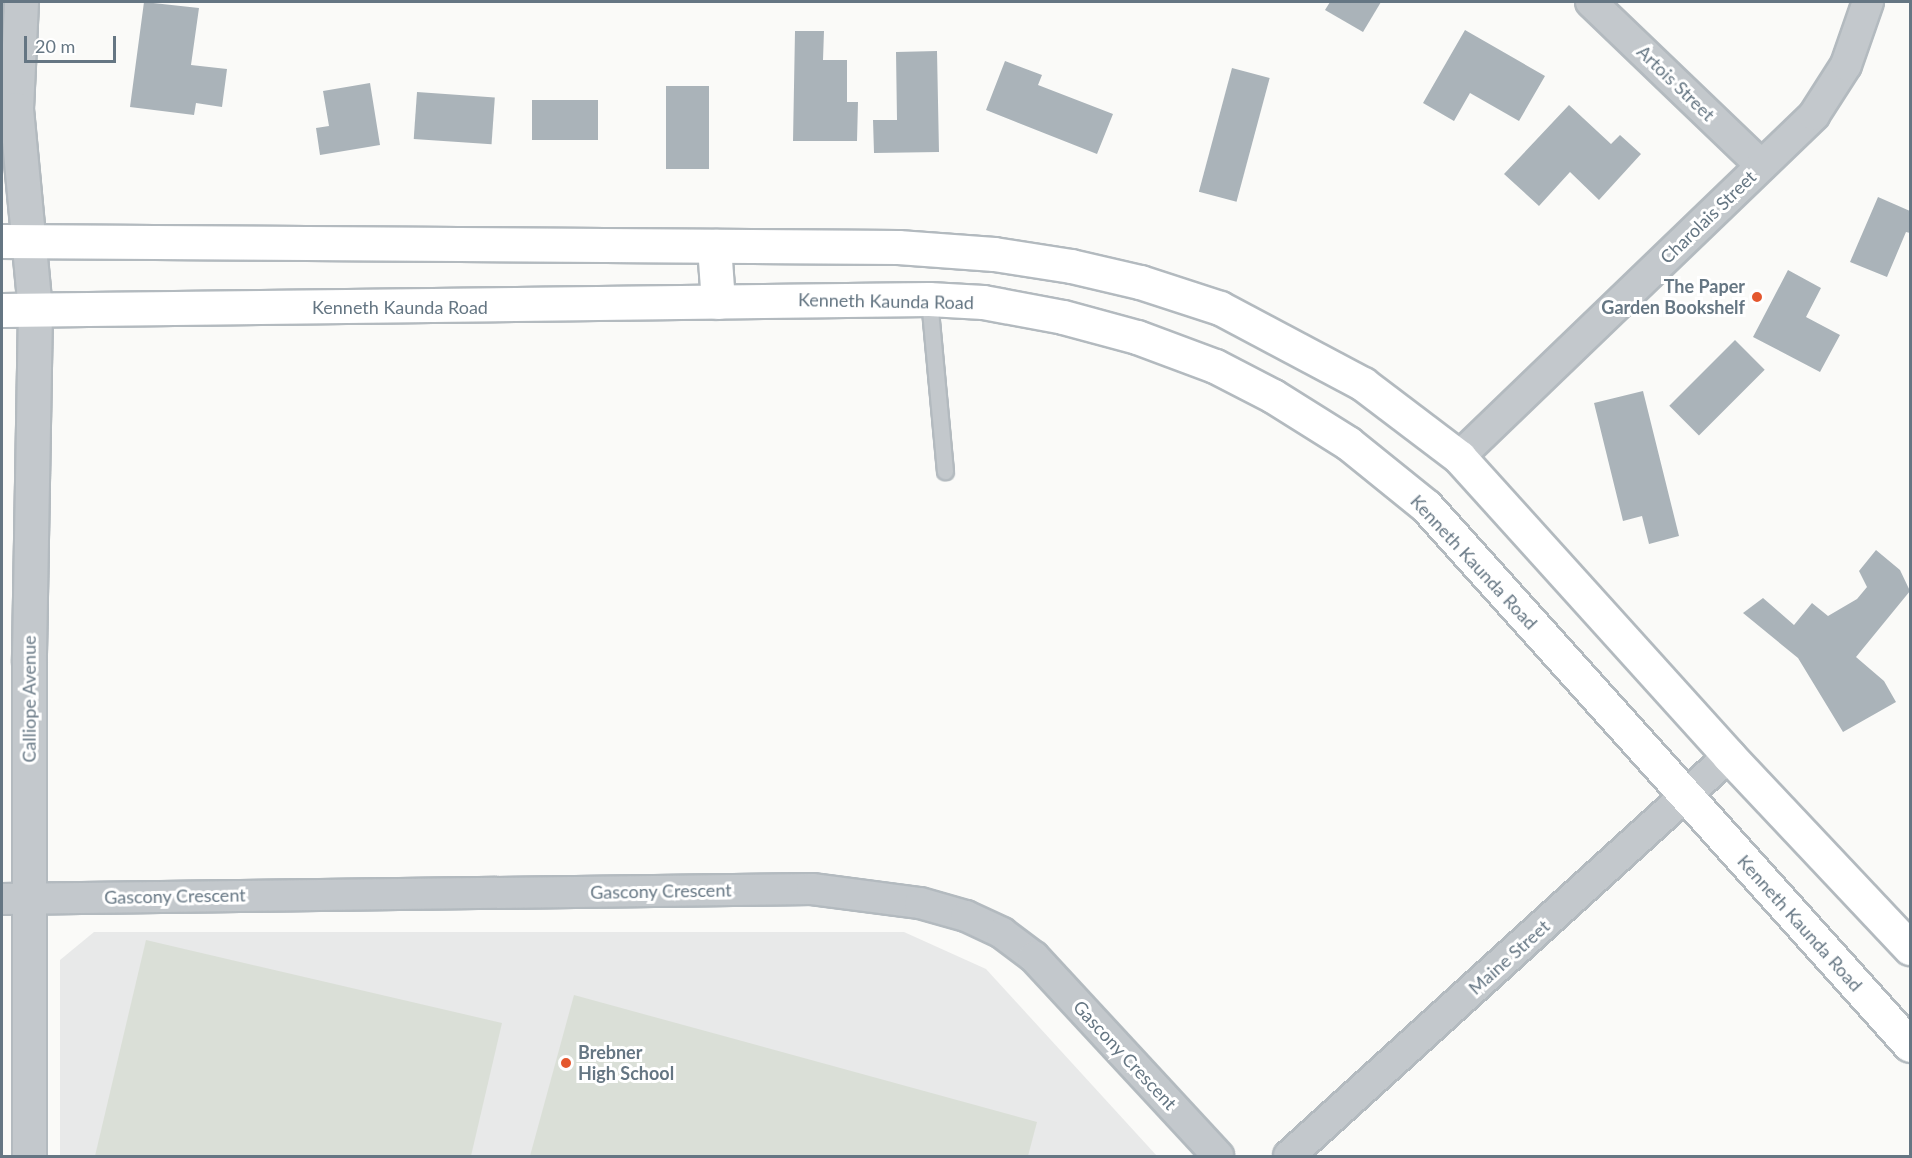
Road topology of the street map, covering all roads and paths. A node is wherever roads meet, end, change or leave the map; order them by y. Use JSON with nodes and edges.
{"nodes":[{"id":1,"x":21,"y":2,"type":"edge"},
{"id":2,"x":1591,"y":2,"type":"edge"},
{"id":3,"x":1868,"y":2,"type":"edge"},
{"id":4,"x":1761,"y":165,"type":"junction"},
{"id":5,"x":16,"y":242,"type":"edge"},
{"id":6,"x":714,"y":246,"type":"junction"},
{"id":7,"x":929,"y":299,"type":"junction"},
{"id":8,"x":718,"y":302,"type":"junction"},
{"id":9,"x":2,"y":310,"type":"edge"},
{"id":10,"x":35,"y":310,"type":"junction"},
{"id":11,"x":1459,"y":457,"type":"junction"},
{"id":12,"x":945,"y":471,"type":"dead end"},
{"id":13,"x":1729,"y":756,"type":"junction"},
{"id":14,"x":1685,"y":797,"type":"junction"},
{"id":15,"x":15,"y":898,"type":"edge"},
{"id":16,"x":1911,"y":948,"type":"edge"},
{"id":17,"x":1911,"y":1045,"type":"edge"},
{"id":18,"x":29,"y":1156,"type":"edge"},
{"id":19,"x":1218,"y":1156,"type":"edge"},
{"id":20,"x":1289,"y":1156,"type":"edge"}],
"edges":[{"from":1,"to":5,"type":"street","name":"Calliope Avenue"},
{"from":2,"to":4,"type":"street","name":"Artois Street"},
{"from":3,"to":4,"type":"street","name":"Charolais Street"},
{"from":4,"to":11,"type":"street","name":"Charolais Street"},
{"from":5,"to":6,"type":"main road"},
{"from":5,"to":10,"type":"street","name":"Calliope Avenue"},
{"from":6,"to":8,"type":"main road"},
{"from":6,"to":11,"type":"main road"},
{"from":7,"to":8,"type":"main road","name":"Kenneth Kaunda Road"},
{"from":7,"to":12,"type":"lane"},
{"from":7,"to":14,"type":"main road","name":"Kenneth Kaunda Road"},
{"from":8,"to":10,"type":"main road","name":"Kenneth Kaunda Road"},
{"from":9,"to":10,"type":"main road","name":"Kenneth Kaunda Road"},
{"from":10,"to":15,"type":"street","name":"Calliope Avenue"},
{"from":11,"to":13,"type":"main road"},
{"from":13,"to":14,"type":"street","name":"Maine Street"},
{"from":13,"to":16,"type":"main road"},
{"from":14,"to":17,"type":"main road","name":"Kenneth Kaunda Road"},
{"from":14,"to":20,"type":"street","name":"Maine Street"},
{"from":15,"to":18,"type":"street","name":"Calliope Avenue"},
{"from":15,"to":19,"type":"street","name":"Gascony Crescent"}]}
